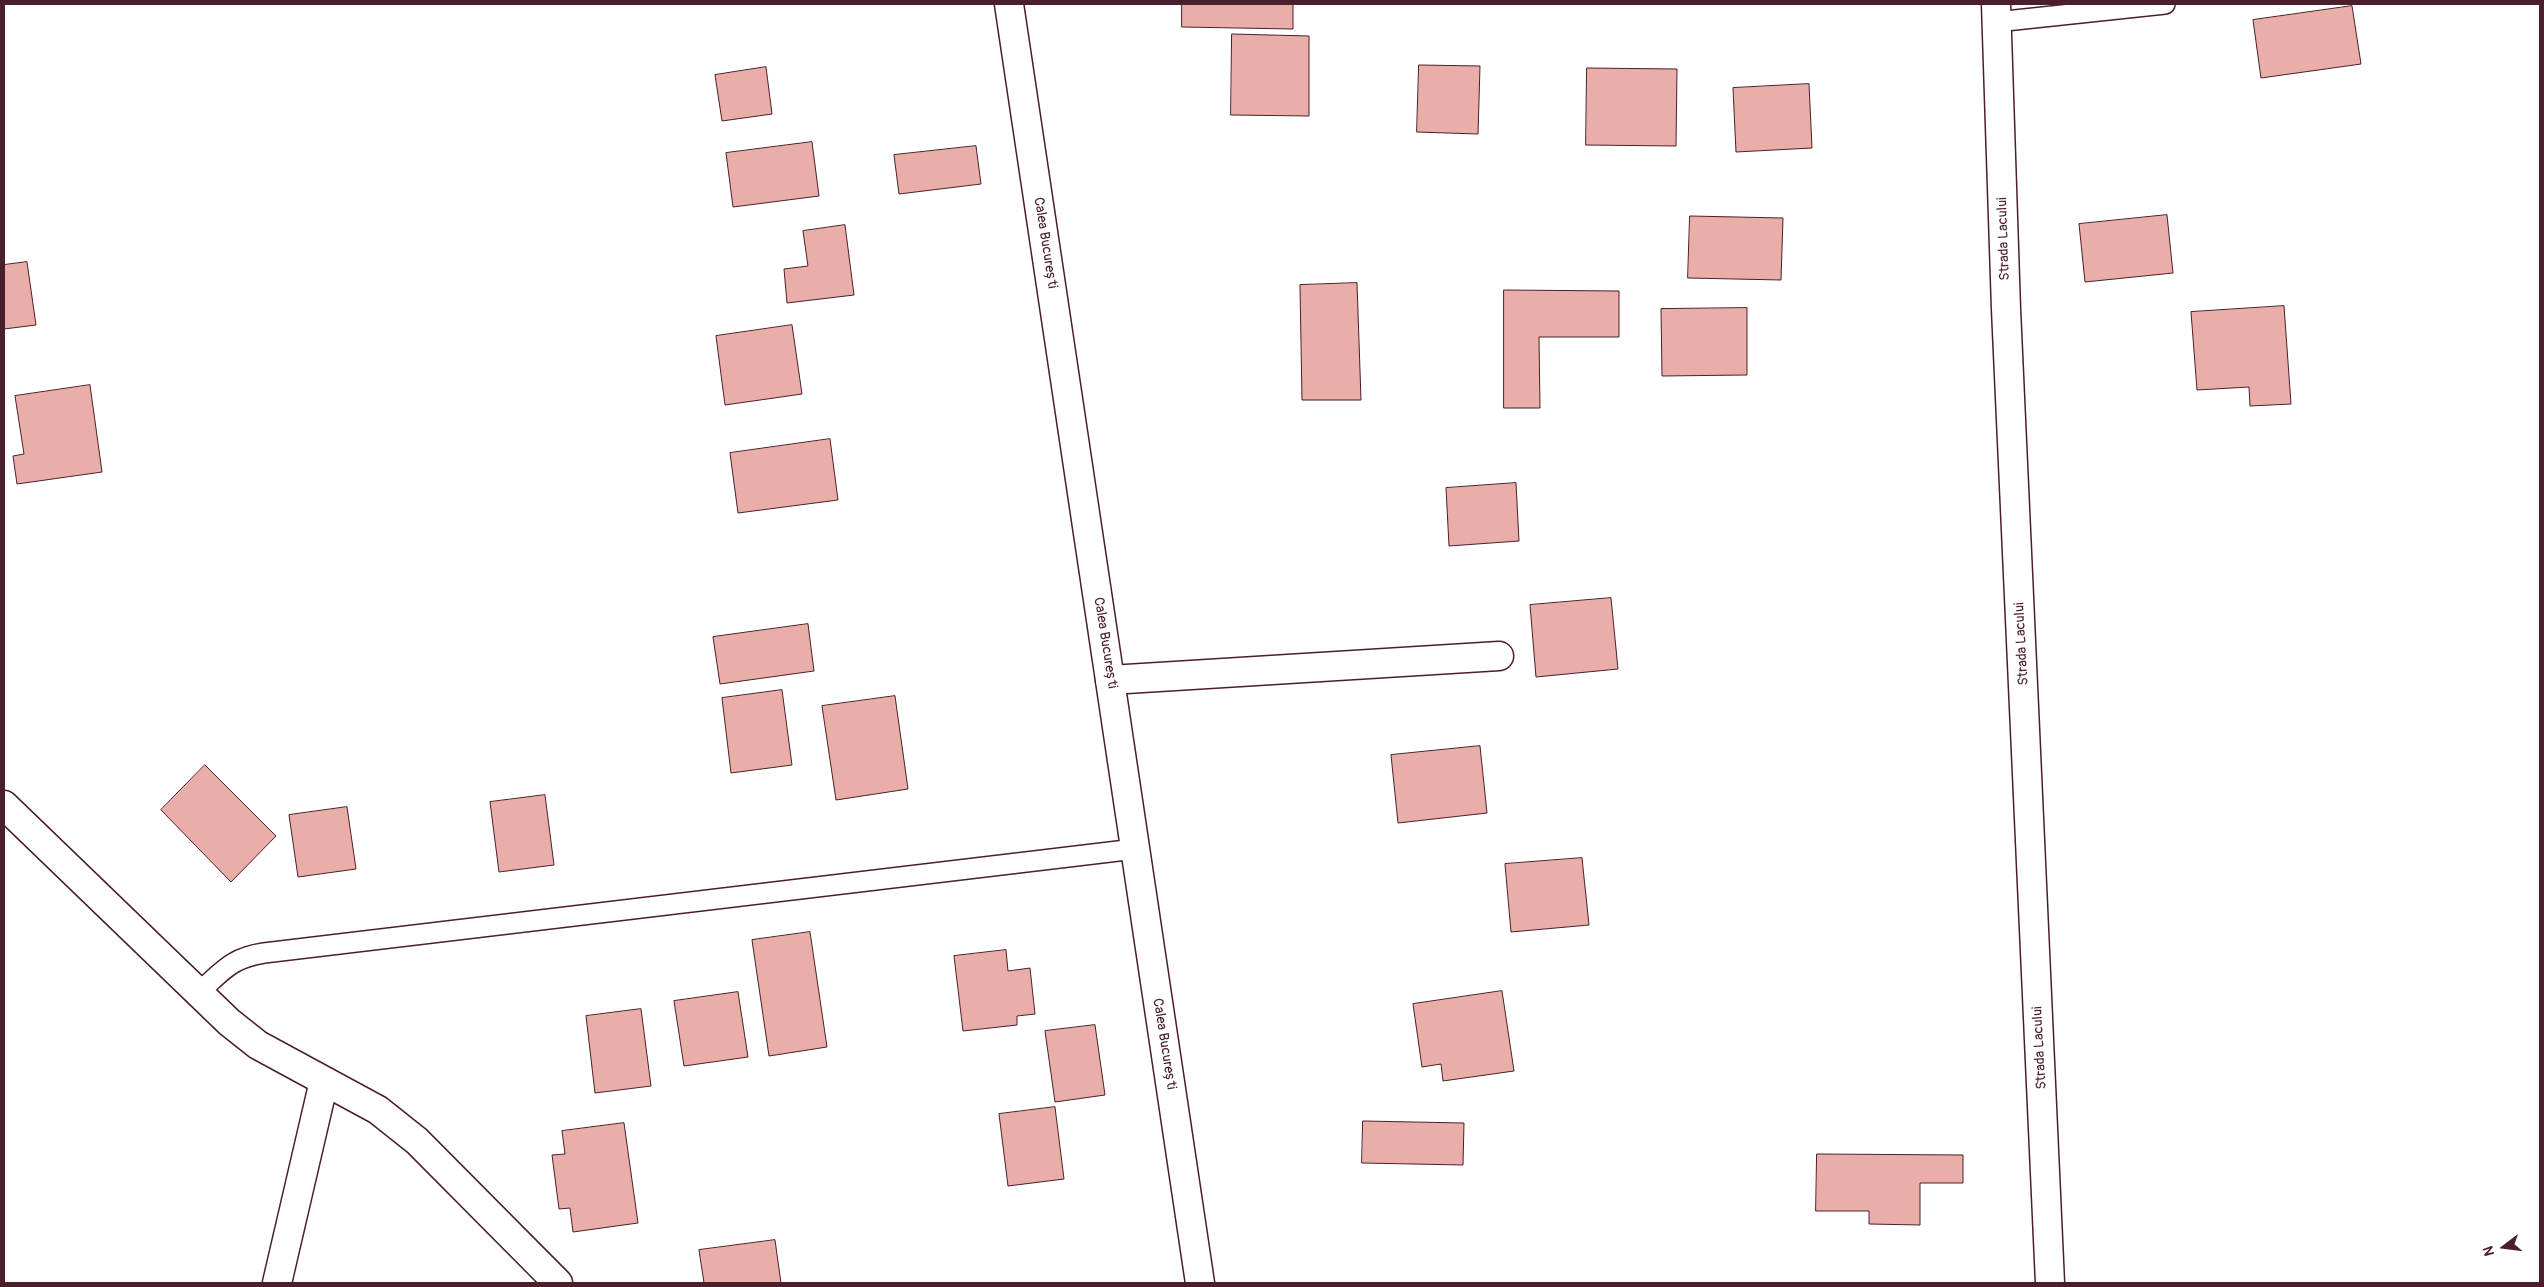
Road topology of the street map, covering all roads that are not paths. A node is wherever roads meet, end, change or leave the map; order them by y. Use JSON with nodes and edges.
{"nodes":[{"id":1,"x":1009,"y":4,"type":"edge"},
{"id":2,"x":2165,"y":4,"type":"edge"},
{"id":3,"x":1996,"y":13,"type":"edge"},
{"id":4,"x":1500,"y":656,"type":"dead end"},
{"id":5,"x":1110,"y":680,"type":"junction"},
{"id":6,"x":4,"y":805,"type":"edge"},
{"id":7,"x":1135,"y":849,"type":"junction"},
{"id":8,"x":200,"y":992,"type":"junction"},
{"id":9,"x":324,"y":1081,"type":"junction"},
{"id":10,"x":277,"y":1283,"type":"edge"},
{"id":11,"x":558,"y":1283,"type":"edge"},
{"id":12,"x":1200,"y":1283,"type":"edge"},
{"id":13,"x":2050,"y":1283,"type":"edge"}],
"edges":[{"from":1,"to":5,"type":"street","name":"Calea București"},
{"from":2,"to":3,"type":"lane"},
{"from":3,"to":13,"type":"street","name":"Strada Lacului"},
{"from":4,"to":5,"type":"street"},
{"from":5,"to":7,"type":"street","name":"Calea București"},
{"from":6,"to":8,"type":"street"},
{"from":7,"to":8,"type":"lane"},
{"from":7,"to":12,"type":"street","name":"Calea București"},
{"from":8,"to":9,"type":"street"},
{"from":9,"to":10,"type":"street"},
{"from":9,"to":11,"type":"street"}]}
